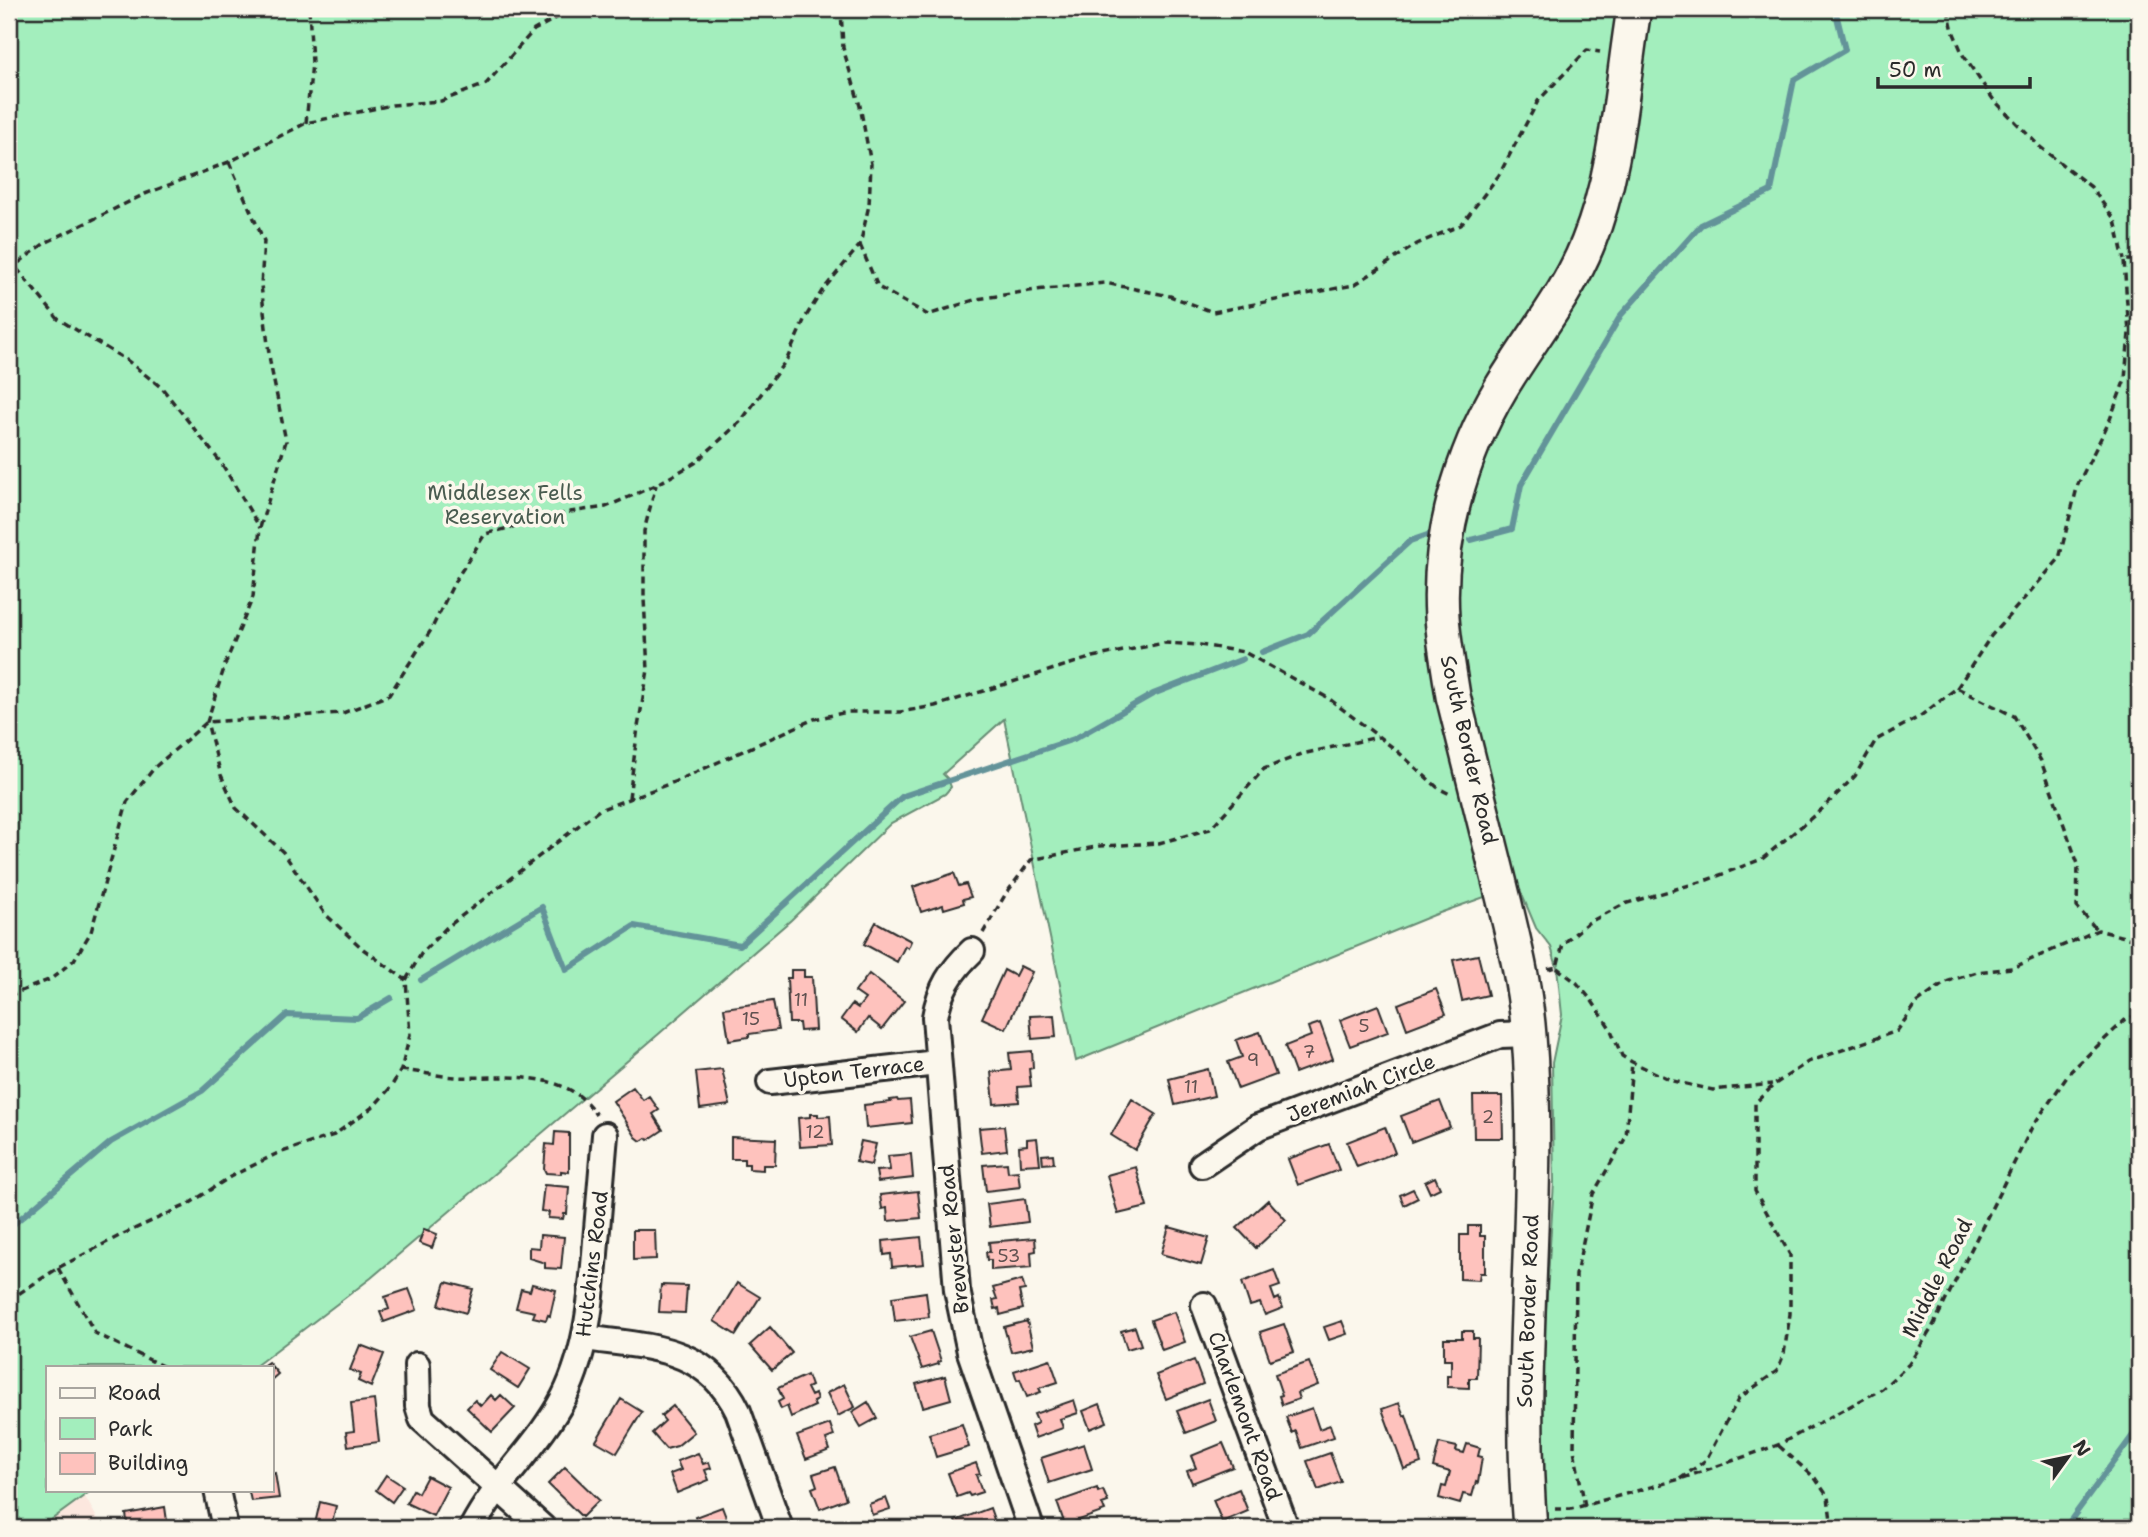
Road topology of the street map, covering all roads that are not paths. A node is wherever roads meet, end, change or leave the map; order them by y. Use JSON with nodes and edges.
{"nodes":[{"id":1,"x":1634,"y":9,"type":"edge"},
{"id":2,"x":972,"y":951,"type":"road end"},
{"id":3,"x":1529,"y":1034,"type":"junction"},
{"id":4,"x":937,"y":1063,"type":"junction"},
{"id":5,"x":770,"y":1082,"type":"dead end"},
{"id":6,"x":605,"y":1135,"type":"road end"},
{"id":7,"x":1202,"y":1165,"type":"dead end"},
{"id":8,"x":1204,"y":1305,"type":"dead end"},
{"id":9,"x":585,"y":1338,"type":"junction"},
{"id":10,"x":417,"y":1365,"type":"dead end"},
{"id":11,"x":497,"y":1487,"type":"junction"},
{"id":12,"x":217,"y":1492,"type":"edge"},
{"id":13,"x":1529,"y":1519,"type":"edge"},
{"id":14,"x":225,"y":1528,"type":"edge"},
{"id":15,"x":472,"y":1528,"type":"edge"},
{"id":16,"x":543,"y":1528,"type":"edge"},
{"id":17,"x":780,"y":1528,"type":"edge"},
{"id":18,"x":1031,"y":1528,"type":"edge"},
{"id":19,"x":1286,"y":1528,"type":"edge"}],
"edges":[{"from":1,"to":3,"type":"main road","name":"South Border Road"},
{"from":2,"to":4,"type":"street","name":"Brewster Road"},
{"from":3,"to":7,"type":"street","name":"Jeremiah Circle"},
{"from":3,"to":13,"type":"main road","name":"South Border Road"},
{"from":4,"to":5,"type":"street","name":"Upton Terrace"},
{"from":4,"to":18,"type":"street","name":"Brewster Road"},
{"from":6,"to":9,"type":"street","name":"Hutchins Road"},
{"from":8,"to":19,"type":"street","name":"Charlemont Road"},
{"from":9,"to":11,"type":"street","name":"Hutchins Road"},
{"from":9,"to":17,"type":"street"},
{"from":10,"to":11,"type":"street"},
{"from":11,"to":15,"type":"street","name":"Hutchins Road"},
{"from":11,"to":16,"type":"street"},
{"from":12,"to":14,"type":"street"}]}
